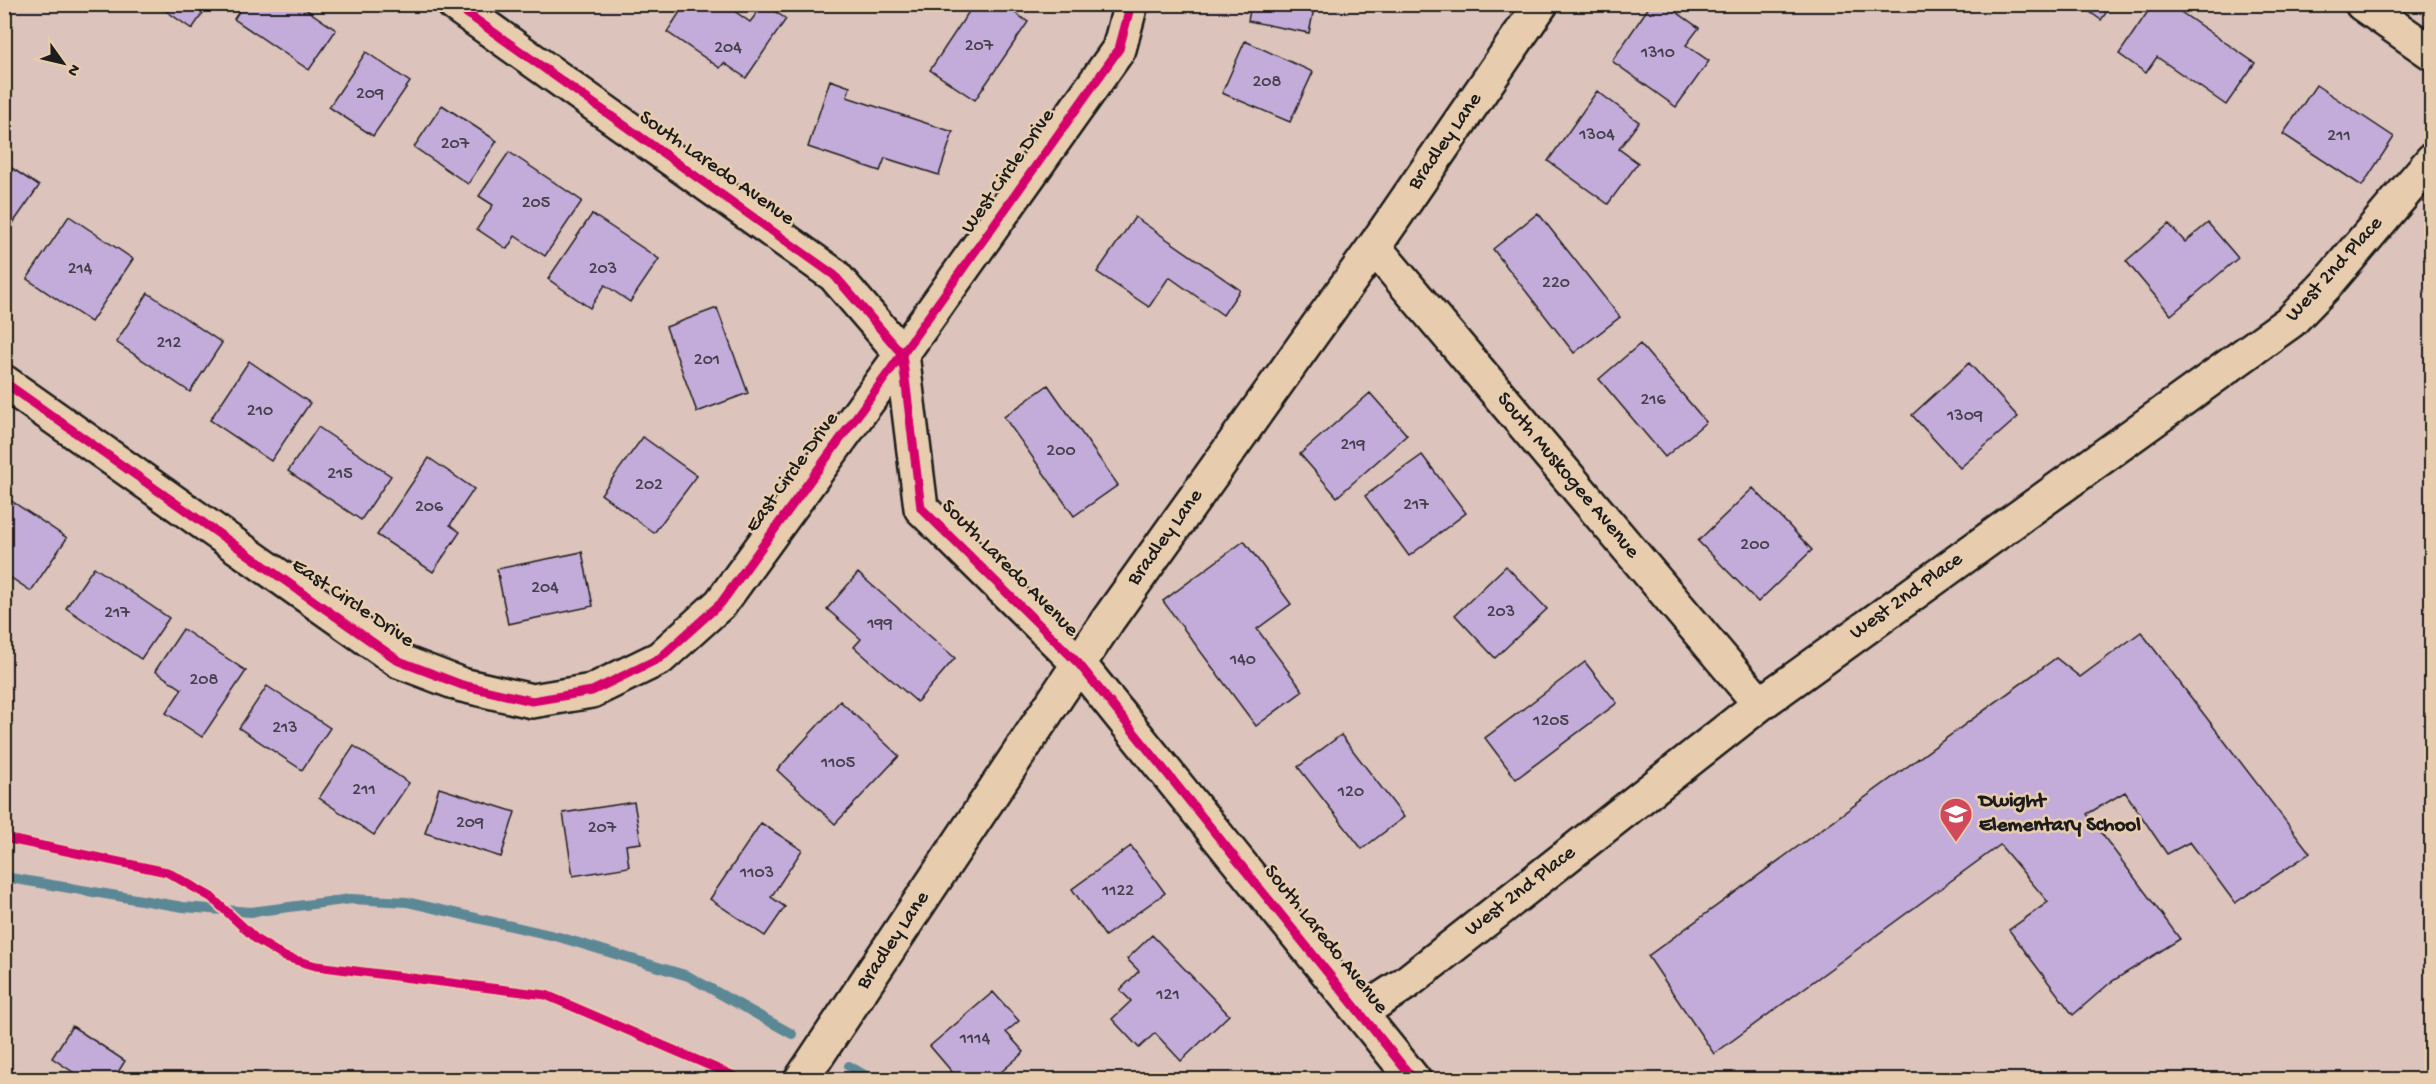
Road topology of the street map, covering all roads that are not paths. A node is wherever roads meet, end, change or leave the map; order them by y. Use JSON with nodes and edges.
{"nodes":[{"id":1,"x":454,"y":4,"type":"edge"},
{"id":2,"x":1131,"y":4,"type":"edge"},
{"id":3,"x":1541,"y":4,"type":"edge"},
{"id":4,"x":2362,"y":4,"type":"edge"},
{"id":5,"x":2432,"y":53,"type":"edge"},
{"id":6,"x":2432,"y":160,"type":"edge"},
{"id":7,"x":1374,"y":247,"type":"junction"},
{"id":8,"x":902,"y":354,"type":"junction"},
{"id":9,"x":4,"y":382,"type":"edge"},
{"id":10,"x":1079,"y":664,"type":"junction"},
{"id":11,"x":1760,"y":704,"type":"junction"},
{"id":12,"x":1360,"y":1013,"type":"junction"},
{"id":13,"x":801,"y":1080,"type":"edge"},
{"id":14,"x":1414,"y":1080,"type":"edge"}],
"edges":[{"from":1,"to":8,"type":"street","name":"South Laredo Avenue"},
{"from":2,"to":8,"type":"street","name":"West Circle Drive"},
{"from":3,"to":7,"type":"street","name":"Bradley Lane"},
{"from":4,"to":5,"type":"street"},
{"from":6,"to":11,"type":"street","name":"West 2nd Place"},
{"from":7,"to":10,"type":"street","name":"Bradley Lane"},
{"from":7,"to":11,"type":"street","name":"South Muskogee Avenue"},
{"from":8,"to":9,"type":"street","name":"East Circle Drive"},
{"from":8,"to":10,"type":"street","name":"South Laredo Avenue"},
{"from":10,"to":12,"type":"street","name":"South Laredo Avenue"},
{"from":10,"to":13,"type":"street","name":"Bradley Lane"},
{"from":11,"to":12,"type":"street","name":"West 2nd Place"},
{"from":12,"to":14,"type":"street","name":"South Laredo Avenue"}]}
